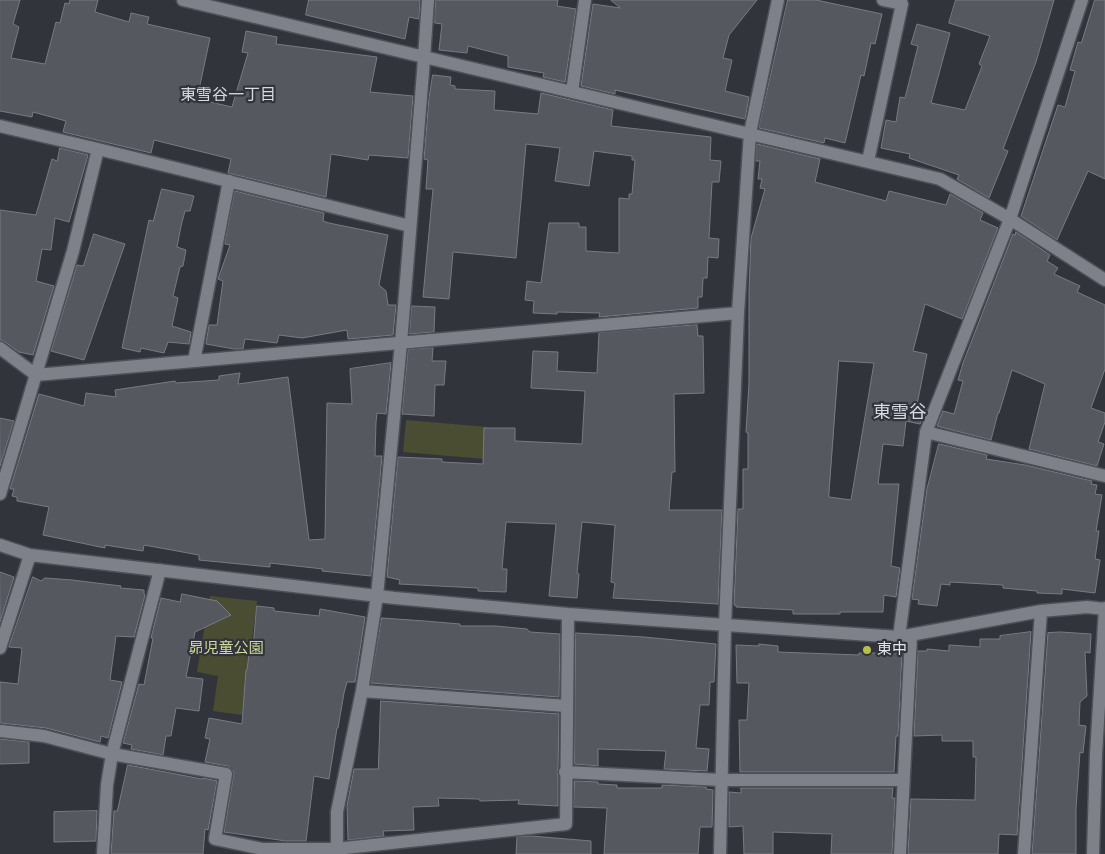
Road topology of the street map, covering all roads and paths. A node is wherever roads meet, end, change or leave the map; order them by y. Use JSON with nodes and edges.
{"nodes":[{"id":1,"x":183,"y":0,"type":"edge"},
{"id":2,"x":428,"y":0,"type":"edge"},
{"id":3,"x":585,"y":0,"type":"edge"},
{"id":4,"x":778,"y":0,"type":"edge"},
{"id":5,"x":882,"y":0,"type":"edge"},
{"id":6,"x":1082,"y":0,"type":"edge"},
{"id":7,"x":424,"y":58,"type":"junction"},
{"id":8,"x":572,"y":92,"type":"junction"},
{"id":9,"x":0,"y":126,"type":"edge"},
{"id":10,"x":750,"y":133,"type":"junction"},
{"id":11,"x":98,"y":149,"type":"junction"},
{"id":12,"x":868,"y":161,"type":"junction"},
{"id":13,"x":229,"y":181,"type":"junction"},
{"id":14,"x":1010,"y":219,"type":"junction"},
{"id":15,"x":410,"y":226,"type":"junction"},
{"id":16,"x":1105,"y":280,"type":"edge"},
{"id":17,"x":738,"y":314,"type":"junction"},
{"id":18,"x":401,"y":343,"type":"junction"},
{"id":19,"x":0,"y":348,"type":"edge"},
{"id":20,"x":194,"y":361,"type":"junction"},
{"id":21,"x":36,"y":375,"type":"junction"},
{"id":22,"x":926,"y":432,"type":"junction"},
{"id":23,"x":1105,"y":476,"type":"edge"},
{"id":24,"x":0,"y":494,"type":"edge"},
{"id":25,"x":0,"y":545,"type":"edge"},
{"id":26,"x":30,"y":555,"type":"junction"},
{"id":27,"x":160,"y":570,"type":"junction"},
{"id":28,"x":377,"y":596,"type":"junction"},
{"id":29,"x":1105,"y":609,"type":"edge"},
{"id":30,"x":1041,"y":611,"type":"junction"},
{"id":31,"x":568,"y":614,"type":"junction"},
{"id":32,"x":725,"y":625,"type":"junction"},
{"id":33,"x":905,"y":637,"type":"junction"},
{"id":34,"x":0,"y":648,"type":"edge"},
{"id":35,"x":362,"y":691,"type":"junction"},
{"id":36,"x":566,"y":706,"type":"junction"},
{"id":37,"x":0,"y":731,"type":"edge"},
{"id":38,"x":112,"y":754,"type":"junction"},
{"id":39,"x":1100,"y":754,"type":"edge"},
{"id":40,"x":565,"y":772,"type":"junction"},
{"id":41,"x":721,"y":780,"type":"junction"},
{"id":42,"x":904,"y":780,"type":"junction"},
{"id":43,"x":336,"y":851,"type":"edge"},
{"id":44,"x":103,"y":854,"type":"edge"},
{"id":45,"x":720,"y":854,"type":"edge"},
{"id":46,"x":900,"y":854,"type":"edge"},
{"id":47,"x":1024,"y":854,"type":"edge"},
{"id":48,"x":1092,"y":854,"type":"edge"}],
"edges":[{"from":1,"to":7,"type":"street"},
{"from":2,"to":7,"type":"street"},
{"from":3,"to":8,"type":"street"},
{"from":4,"to":10,"type":"street"},
{"from":5,"to":12,"type":"street"},
{"from":6,"to":14,"type":"street"},
{"from":7,"to":8,"type":"street"},
{"from":7,"to":15,"type":"street"},
{"from":8,"to":10,"type":"street"},
{"from":9,"to":11,"type":"street"},
{"from":10,"to":12,"type":"street"},
{"from":10,"to":17,"type":"street"},
{"from":11,"to":13,"type":"street"},
{"from":11,"to":21,"type":"street"},
{"from":12,"to":14,"type":"street"},
{"from":13,"to":15,"type":"street"},
{"from":13,"to":20,"type":"street"},
{"from":14,"to":16,"type":"street"},
{"from":14,"to":22,"type":"street"},
{"from":15,"to":18,"type":"street"},
{"from":17,"to":18,"type":"street"},
{"from":17,"to":32,"type":"street"},
{"from":18,"to":20,"type":"street"},
{"from":18,"to":28,"type":"street"},
{"from":19,"to":21,"type":"street"},
{"from":20,"to":21,"type":"street"},
{"from":21,"to":24,"type":"street"},
{"from":22,"to":23,"type":"street"},
{"from":22,"to":33,"type":"street"},
{"from":25,"to":26,"type":"street"},
{"from":26,"to":27,"type":"street"},
{"from":26,"to":34,"type":"street"},
{"from":27,"to":28,"type":"street"},
{"from":27,"to":38,"type":"street"},
{"from":28,"to":31,"type":"street"},
{"from":28,"to":35,"type":"street"},
{"from":29,"to":30,"type":"street"},
{"from":29,"to":39,"type":"street"},
{"from":30,"to":33,"type":"street"},
{"from":30,"to":47,"type":"street"},
{"from":31,"to":32,"type":"street"},
{"from":31,"to":36,"type":"street"},
{"from":32,"to":33,"type":"street"},
{"from":32,"to":41,"type":"street"},
{"from":33,"to":42,"type":"street"},
{"from":35,"to":36,"type":"street"},
{"from":35,"to":43,"type":"street"},
{"from":36,"to":40,"type":"street"},
{"from":37,"to":38,"type":"street"},
{"from":38,"to":43,"type":"street"},
{"from":38,"to":44,"type":"street"},
{"from":39,"to":48,"type":"street"},
{"from":40,"to":41,"type":"street"},
{"from":40,"to":43,"type":"street"},
{"from":41,"to":42,"type":"street"},
{"from":41,"to":45,"type":"street"},
{"from":42,"to":46,"type":"street"}]}
